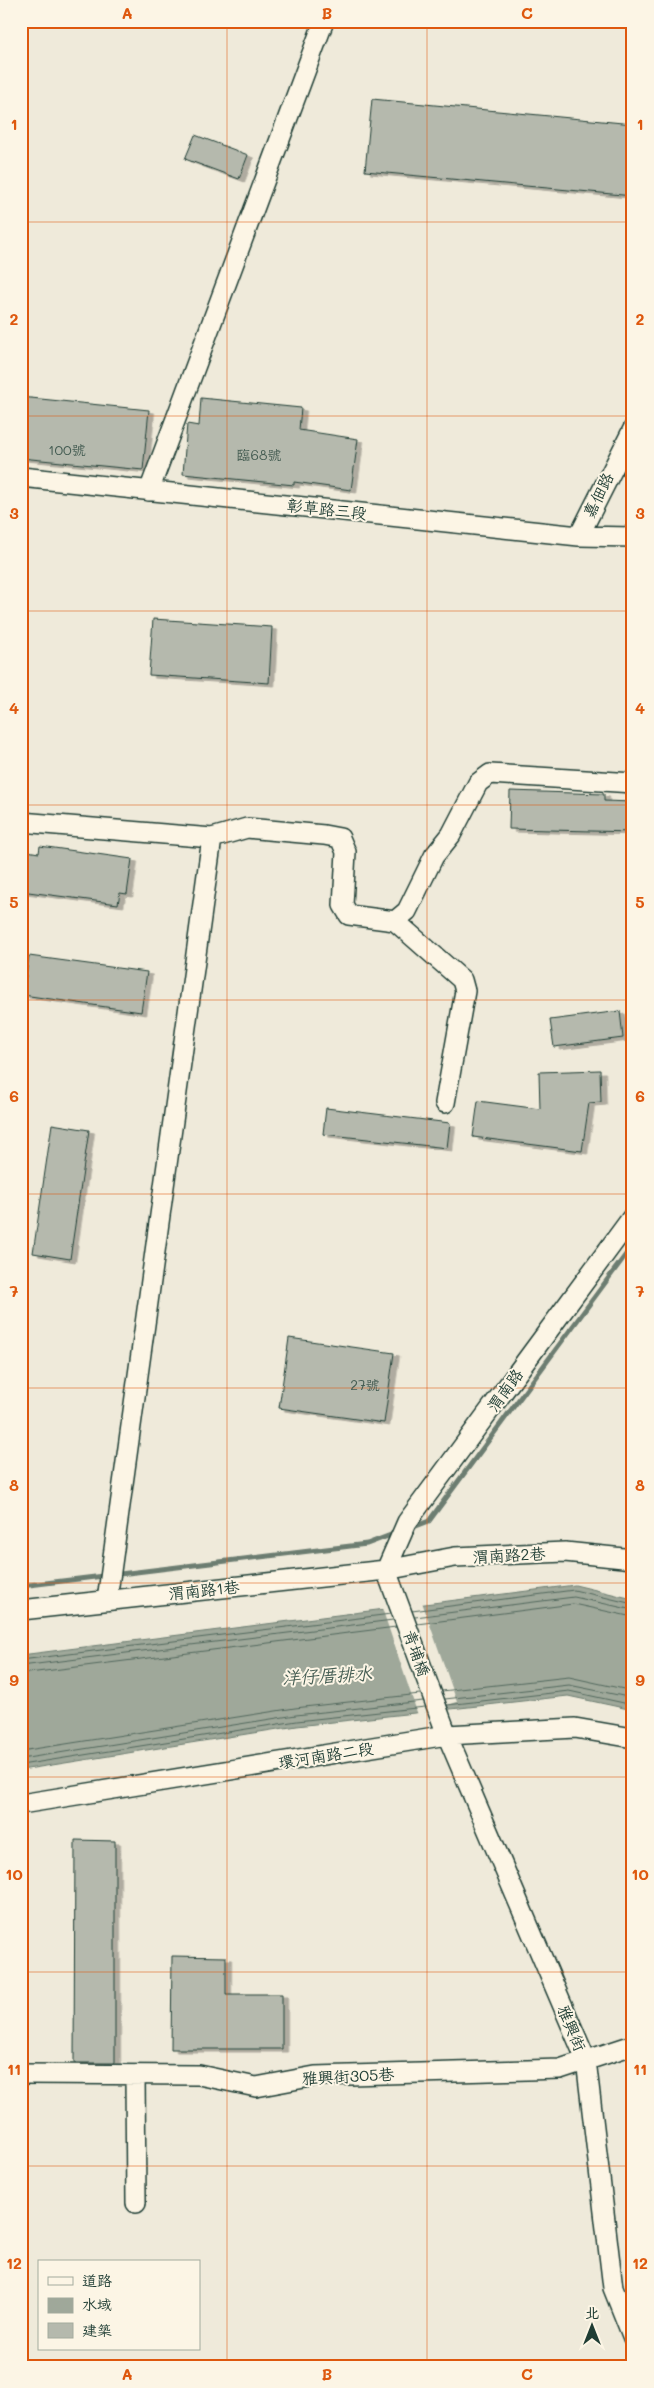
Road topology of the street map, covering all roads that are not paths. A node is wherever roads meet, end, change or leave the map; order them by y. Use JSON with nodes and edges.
{"nodes":[{"id":1,"x":324,"y":21,"type":"edge"},
{"id":2,"x":633,"y":429,"type":"edge"},
{"id":3,"x":21,"y":477,"type":"edge"},
{"id":4,"x":148,"y":491,"type":"junction"},
{"id":5,"x":579,"y":536,"type":"junction"},
{"id":6,"x":633,"y":537,"type":"edge"},
{"id":7,"x":633,"y":783,"type":"edge"},
{"id":8,"x":21,"y":822,"type":"edge"},
{"id":9,"x":212,"y":838,"type":"junction"},
{"id":10,"x":395,"y":921,"type":"junction"},
{"id":11,"x":445,"y":1103,"type":"dead end"},
{"id":12,"x":633,"y":1216,"type":"edge"},
{"id":13,"x":633,"y":1559,"type":"edge"},
{"id":14,"x":386,"y":1570,"type":"junction"},
{"id":15,"x":107,"y":1600,"type":"junction"},
{"id":16,"x":21,"y":1610,"type":"edge"},
{"id":17,"x":447,"y":1735,"type":"junction"},
{"id":18,"x":633,"y":1738,"type":"edge"},
{"id":19,"x":21,"y":1804,"type":"edge"},
{"id":20,"x":633,"y":2045,"type":"edge"},
{"id":21,"x":586,"y":2060,"type":"junction"},
{"id":22,"x":21,"y":2074,"type":"edge"},
{"id":23,"x":135,"y":2075,"type":"junction"},
{"id":24,"x":136,"y":2203,"type":"dead end"},
{"id":25,"x":633,"y":2338,"type":"edge"}],
"edges":[{"from":1,"to":4,"type":"street"},
{"from":2,"to":5,"type":"street","name":"嘉佃路"},
{"from":3,"to":4,"type":"street","name":"彰草路三段"},
{"from":4,"to":5,"type":"street","name":"彰草路三段"},
{"from":5,"to":6,"type":"street","name":"彰草路三段"},
{"from":7,"to":10,"type":"street"},
{"from":8,"to":9,"type":"street"},
{"from":9,"to":10,"type":"street"},
{"from":9,"to":15,"type":"street"},
{"from":10,"to":11,"type":"street"},
{"from":12,"to":14,"type":"street","name":"渭南路"},
{"from":13,"to":14,"type":"street","name":"渭南路2巷"},
{"from":14,"to":15,"type":"street","name":"渭南路1巷"},
{"from":14,"to":17,"type":"street","name":"青埔橋"},
{"from":15,"to":16,"type":"street","name":"渭南路1巷"},
{"from":17,"to":18,"type":"street","name":"環河南路二段"},
{"from":17,"to":19,"type":"street","name":"環河南路二段"},
{"from":17,"to":21,"type":"street","name":"雅興街"},
{"from":20,"to":21,"type":"street","name":"雅興街305巷"},
{"from":21,"to":23,"type":"street","name":"雅興街305巷"},
{"from":21,"to":25,"type":"street","name":"雅興街"},
{"from":22,"to":23,"type":"street","name":"雅興街305巷"},
{"from":23,"to":24,"type":"street"}]}
